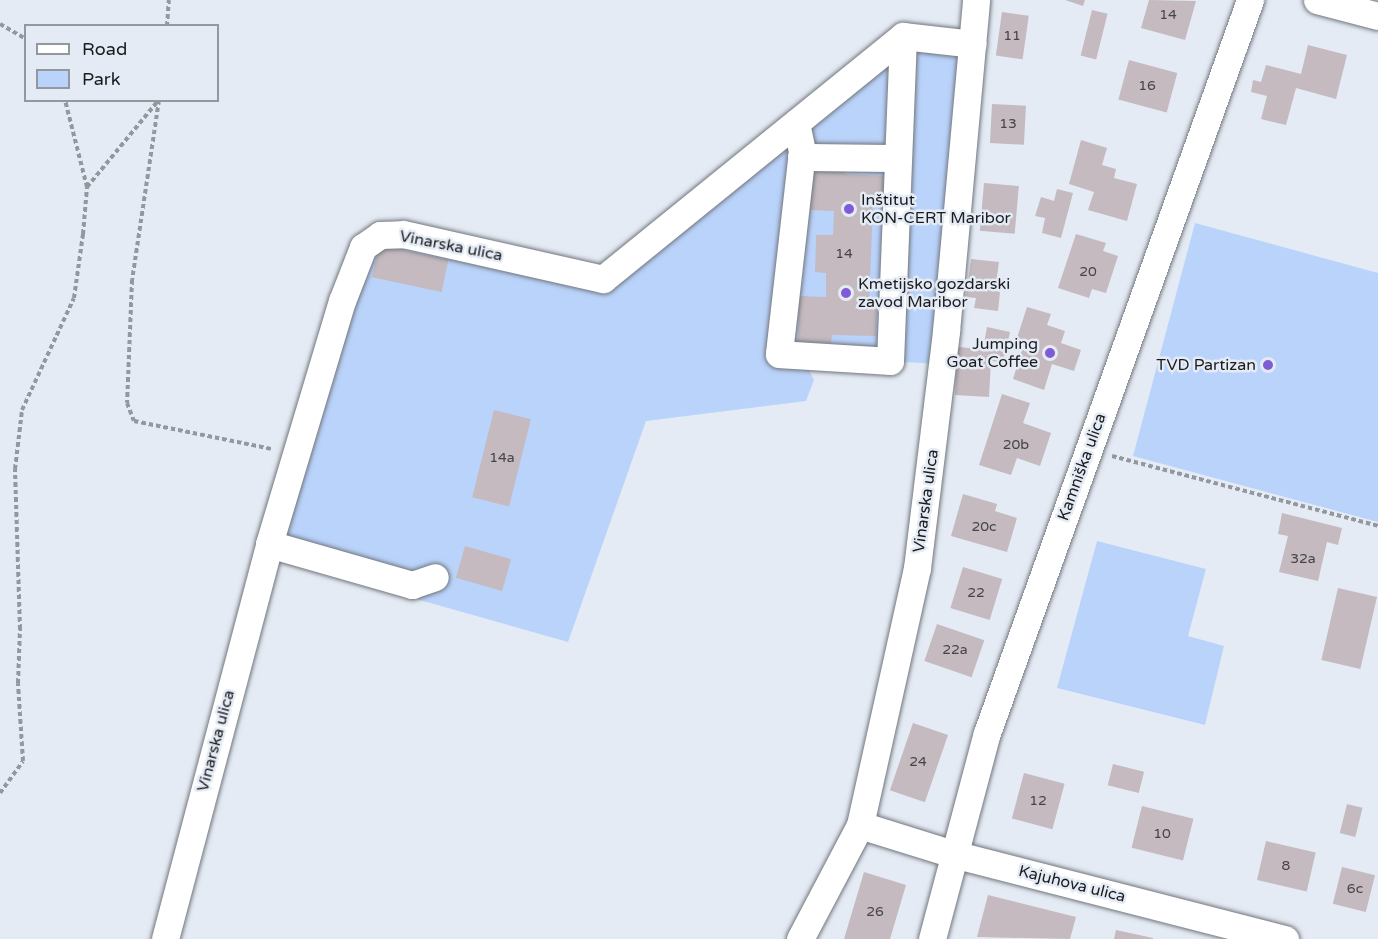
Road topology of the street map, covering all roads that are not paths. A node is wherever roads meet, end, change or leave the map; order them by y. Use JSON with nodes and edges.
{"nodes":[{"id":1,"x":976,"y":0,"type":"edge"},
{"id":2,"x":1250,"y":0,"type":"edge"},
{"id":3,"x":1317,"y":0,"type":"edge"},
{"id":4,"x":1378,"y":16,"type":"edge"},
{"id":5,"x":903,"y":36,"type":"junction"},
{"id":6,"x":973,"y":44,"type":"junction"},
{"id":7,"x":796,"y":123,"type":"junction"},
{"id":8,"x":801,"y":157,"type":"junction"},
{"id":9,"x":898,"y":158,"type":"junction"},
{"id":10,"x":269,"y":544,"type":"junction"},
{"id":11,"x":435,"y":577,"type":"dead end"},
{"id":12,"x":861,"y":825,"type":"junction"},
{"id":13,"x":953,"y":854,"type":"junction"},
{"id":14,"x":165,"y":939,"type":"edge"},
{"id":15,"x":800,"y":939,"type":"edge"},
{"id":16,"x":932,"y":939,"type":"edge"},
{"id":17,"x":1285,"y":939,"type":"edge"}],
"edges":[{"from":1,"to":6,"type":"street","name":"Vinarska ulica"},
{"from":2,"to":13,"type":"street","name":"Kamniška ulica"},
{"from":3,"to":4,"type":"street"},
{"from":5,"to":6,"type":"street"},
{"from":5,"to":7,"type":"street","name":"Vinarska ulica"},
{"from":5,"to":9,"type":"street"},
{"from":6,"to":12,"type":"street","name":"Vinarska ulica"},
{"from":7,"to":8,"type":"street"},
{"from":7,"to":10,"type":"street","name":"Vinarska ulica"},
{"from":8,"to":9,"type":"street"},
{"from":8,"to":9,"type":"street"},
{"from":10,"to":11,"type":"street"},
{"from":10,"to":14,"type":"street","name":"Vinarska ulica"},
{"from":12,"to":13,"type":"street","name":"Kajuhova ulica"},
{"from":12,"to":15,"type":"street","name":"Vinarska ulica"},
{"from":13,"to":16,"type":"street","name":"Kamniška ulica"},
{"from":13,"to":17,"type":"street","name":"Kajuhova ulica"}]}
